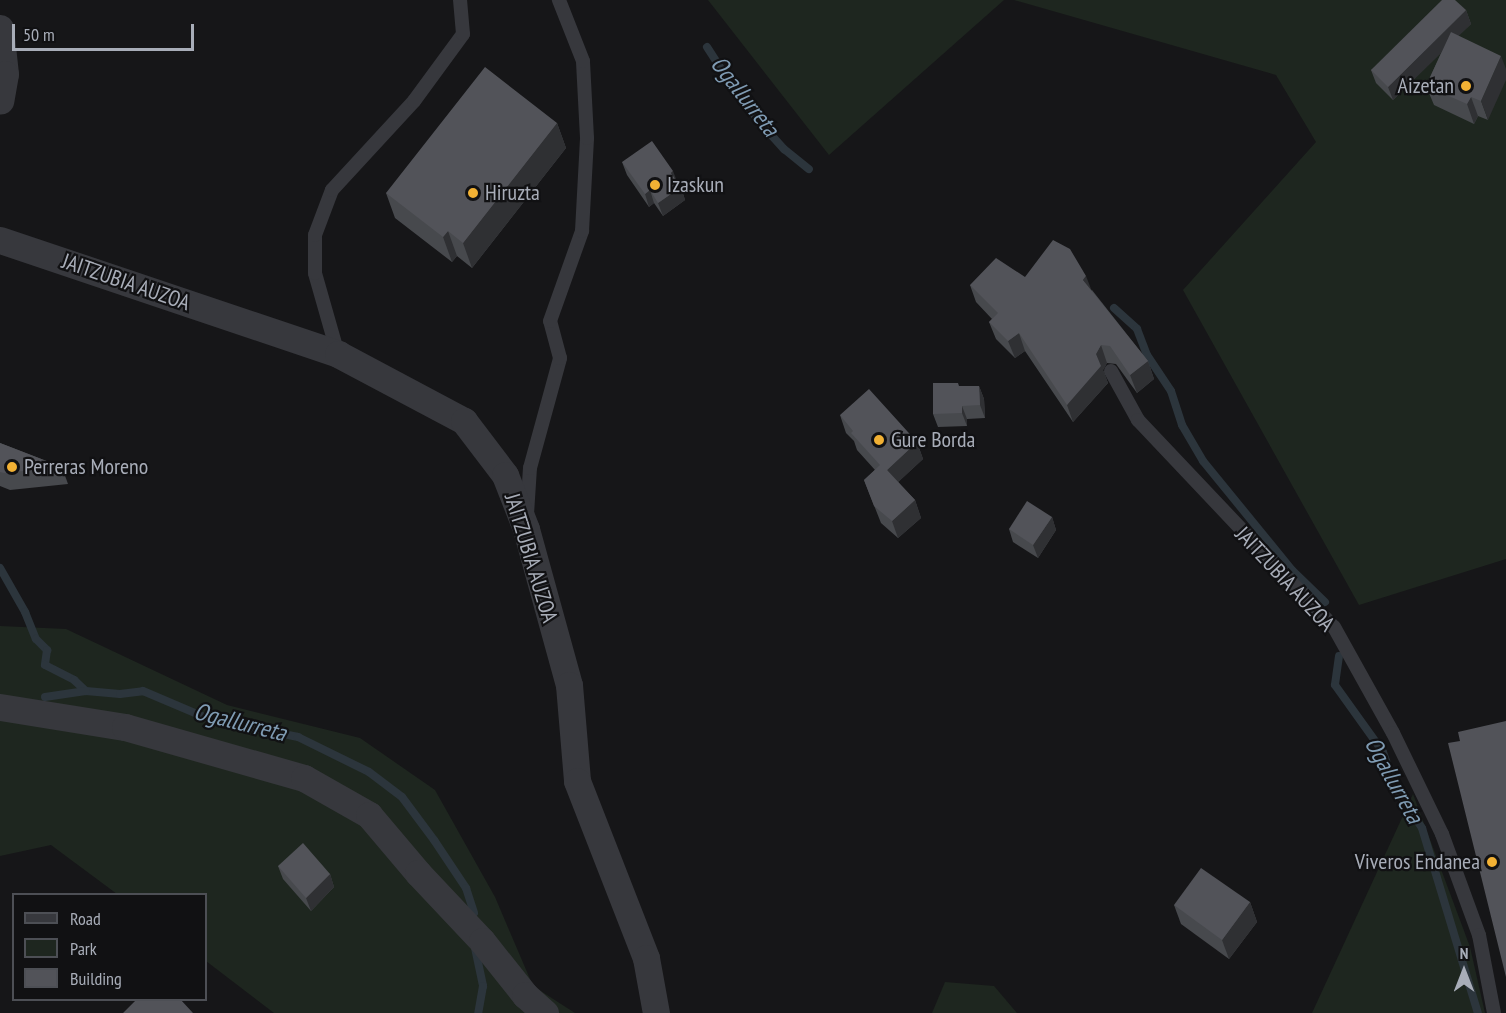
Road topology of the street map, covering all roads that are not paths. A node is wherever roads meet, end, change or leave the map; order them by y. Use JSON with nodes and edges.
{"nodes":[{"id":1,"x":460,"y":0,"type":"edge"},
{"id":2,"x":559,"y":0,"type":"edge"},
{"id":3,"x":0,"y":28,"type":"edge"},
{"id":4,"x":0,"y":101,"type":"edge"},
{"id":5,"x":0,"y":240,"type":"edge"},
{"id":6,"x":338,"y":354,"type":"junction"},
{"id":7,"x":1111,"y":371,"type":"dead end"},
{"id":8,"x":526,"y":528,"type":"junction"},
{"id":9,"x":0,"y":707,"type":"edge"},
{"id":10,"x":545,"y":1013,"type":"edge"},
{"id":11,"x":656,"y":1013,"type":"edge"},
{"id":12,"x":1494,"y":1013,"type":"edge"}],
"edges":[{"from":1,"to":6,"type":"lane"},
{"from":2,"to":8,"type":"lane"},
{"from":3,"to":4,"type":"street"},
{"from":5,"to":6,"type":"street","name":"JAITZUBIA AUZOA"},
{"from":6,"to":8,"type":"street","name":"JAITZUBIA AUZOA"},
{"from":7,"to":12,"type":"lane","name":"JAITZUBIA AUZOA"},
{"from":8,"to":11,"type":"street","name":"JAITZUBIA AUZOA"},
{"from":9,"to":10,"type":"street"}]}
